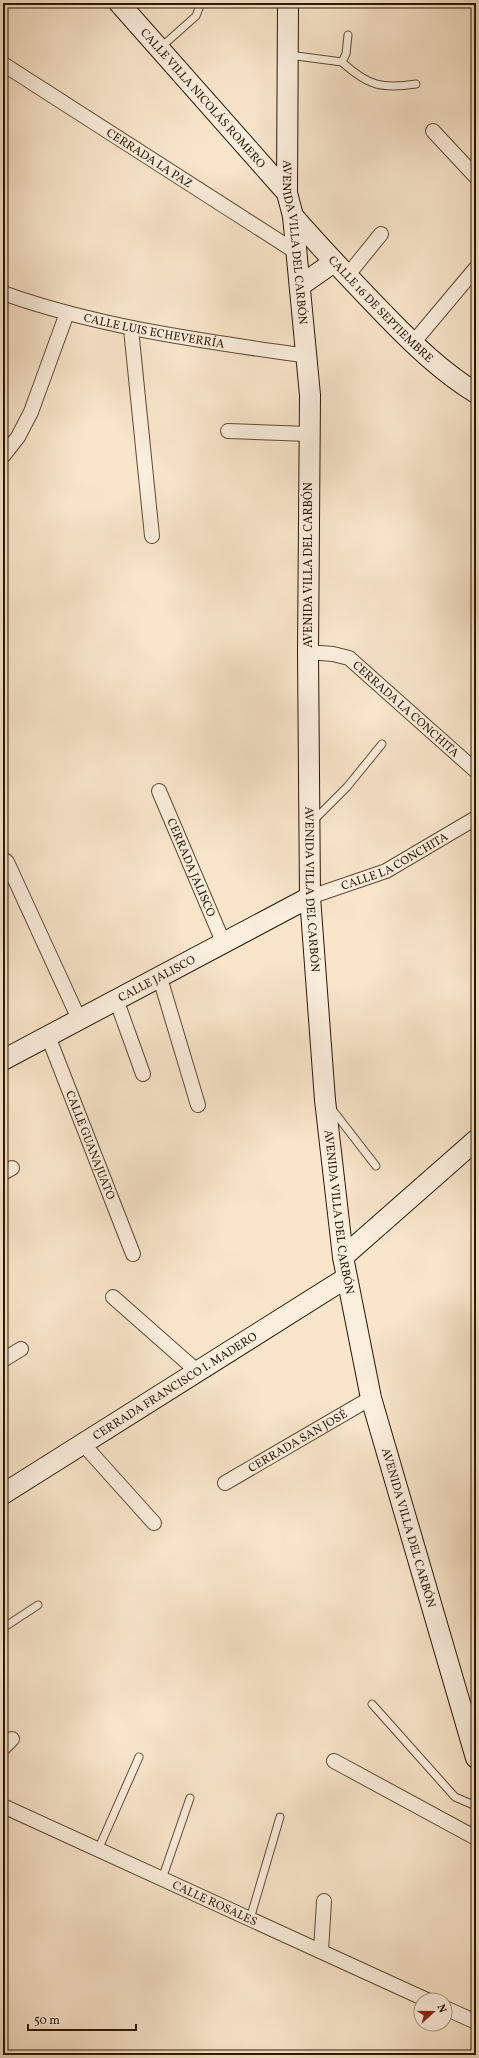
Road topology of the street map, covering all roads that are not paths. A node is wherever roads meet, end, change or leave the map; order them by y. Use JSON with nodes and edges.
{"nodes":[{"id":1,"x":119,"y":3,"type":"edge"},
{"id":2,"x":201,"y":3,"type":"edge"},
{"id":3,"x":288,"y":3,"type":"edge"},
{"id":4,"x":348,"y":35,"type":"dead end"},
{"id":5,"x":160,"y":48,"type":"junction"},
{"id":6,"x":287,"y":55,"type":"junction"},
{"id":7,"x":342,"y":62,"type":"junction"},
{"id":8,"x":3,"y":64,"type":"edge"},
{"id":9,"x":416,"y":84,"type":"dead end"},
{"id":10,"x":433,"y":131,"type":"dead end"},
{"id":11,"x":476,"y":177,"type":"edge"},
{"id":12,"x":287,"y":193,"type":"junction"},
{"id":13,"x":293,"y":216,"type":"junction"},
{"id":14,"x":381,"y":234,"type":"dead end"},
{"id":15,"x":296,"y":252,"type":"junction"},
{"id":16,"x":476,"y":268,"type":"edge"},
{"id":17,"x":340,"y":269,"type":"junction"},
{"id":18,"x":301,"y":285,"type":"junction"},
{"id":19,"x":3,"y":293,"type":"edge"},
{"id":20,"x":67,"y":313,"type":"junction"},
{"id":21,"x":131,"y":329,"type":"junction"},
{"id":22,"x":413,"y":343,"type":"junction"},
{"id":23,"x":307,"y":356,"type":"junction"},
{"id":24,"x":476,"y":393,"type":"edge"},
{"id":25,"x":228,"y":431,"type":"dead end"},
{"id":26,"x":309,"y":434,"type":"junction"},
{"id":27,"x":3,"y":456,"type":"edge"},
{"id":28,"x":152,"y":536,"type":"dead end"},
{"id":29,"x":308,"y":652,"type":"junction"},
{"id":30,"x":382,"y":744,"type":"dead end"},
{"id":31,"x":476,"y":771,"type":"edge"},
{"id":32,"x":159,"y":791,"type":"dead end"},
{"id":33,"x":476,"y":818,"type":"edge"},
{"id":34,"x":310,"y":824,"type":"junction"},
{"id":35,"x":3,"y":859,"type":"edge"},
{"id":36,"x":310,"y":897,"type":"junction"},
{"id":37,"x":224,"y":944,"type":"junction"},
{"id":38,"x":160,"y":978,"type":"junction"},
{"id":39,"x":116,"y":999,"type":"junction"},
{"id":40,"x":79,"y":1019,"type":"junction"},
{"id":41,"x":48,"y":1036,"type":"junction"},
{"id":42,"x":3,"y":1060,"type":"edge"},
{"id":43,"x":143,"y":1074,"type":"dead end"},
{"id":44,"x":325,"y":1100,"type":"junction"},
{"id":45,"x":198,"y":1105,"type":"dead end"},
{"id":46,"x":476,"y":1140,"type":"edge"},
{"id":47,"x":376,"y":1166,"type":"dead end"},
{"id":48,"x":133,"y":1254,"type":"dead end"},
{"id":49,"x":343,"y":1257,"type":"junction"},
{"id":50,"x":346,"y":1278,"type":"junction"},
{"id":51,"x":113,"y":1297,"type":"dead end"},
{"id":52,"x":21,"y":1349,"type":"dead end"},
{"id":53,"x":3,"y":1360,"type":"edge"},
{"id":54,"x":198,"y":1372,"type":"junction"},
{"id":55,"x":371,"y":1398,"type":"junction"},
{"id":56,"x":83,"y":1444,"type":"junction"},
{"id":57,"x":225,"y":1483,"type":"dead end"},
{"id":58,"x":3,"y":1494,"type":"edge"},
{"id":59,"x":154,"y":1523,"type":"dead end"},
{"id":60,"x":38,"y":1605,"type":"dead end"},
{"id":61,"x":3,"y":1628,"type":"edge"},
{"id":62,"x":372,"y":1704,"type":"dead end"},
{"id":63,"x":139,"y":1757,"type":"dead end"},
{"id":64,"x":476,"y":1758,"type":"edge"},
{"id":65,"x":334,"y":1761,"type":"dead end"},
{"id":66,"x":190,"y":1798,"type":"dead end"},
{"id":67,"x":3,"y":1806,"type":"edge"},
{"id":68,"x":476,"y":1806,"type":"edge"},
{"id":69,"x":280,"y":1817,"type":"dead end"},
{"id":70,"x":476,"y":1838,"type":"edge"},
{"id":71,"x":98,"y":1850,"type":"junction"},
{"id":72,"x":162,"y":1879,"type":"junction"},
{"id":73,"x":324,"y":1901,"type":"dead end"},
{"id":74,"x":250,"y":1919,"type":"junction"},
{"id":75,"x":321,"y":1951,"type":"junction"},
{"id":76,"x":413,"y":1994,"type":"edge"},
{"id":77,"x":453,"y":2012,"type":"edge"},
{"id":78,"x":476,"y":2022,"type":"edge"}],
"edges":[{"from":1,"to":5,"type":"main road","name":"CALLE VILLA NICOLÁS ROMERO"},
{"from":2,"to":5,"type":"lane"},
{"from":3,"to":6,"type":"main road","name":"AVENIDA VILLA DEL CARBÓN"},
{"from":4,"to":7,"type":"lane"},
{"from":5,"to":12,"type":"main road","name":"CALLE VILLA NICOLÁS ROMERO"},
{"from":6,"to":7,"type":"lane"},
{"from":6,"to":12,"type":"main road","name":"AVENIDA VILLA DEL CARBÓN"},
{"from":7,"to":9,"type":"lane"},
{"from":8,"to":15,"type":"street","name":"CERRADA LA PAZ"},
{"from":10,"to":11,"type":"street"},
{"from":12,"to":13,"type":"main road","name":"AVENIDA VILLA DEL CARBÓN"},
{"from":13,"to":15,"type":"main road","name":"AVENIDA VILLA DEL CARBÓN"},
{"from":13,"to":17,"type":"main road","name":"CALLE 16 DE SEPTIEMBRE"},
{"from":14,"to":17,"type":"street"},
{"from":15,"to":18,"type":"main road","name":"AVENIDA VILLA DEL CARBÓN"},
{"from":16,"to":22,"type":"street"},
{"from":17,"to":18,"type":"main road"},
{"from":17,"to":22,"type":"main road","name":"CALLE 16 DE SEPTIEMBRE"},
{"from":18,"to":23,"type":"main road","name":"AVENIDA VILLA DEL CARBÓN"},
{"from":19,"to":20,"type":"street","name":"CALLE LUIS ECHEVERRÍA"},
{"from":20,"to":21,"type":"street","name":"CALLE LUIS ECHEVERRÍA"},
{"from":20,"to":27,"type":"street"},
{"from":21,"to":23,"type":"street","name":"CALLE LUIS ECHEVERRÍA"},
{"from":21,"to":28,"type":"street"},
{"from":22,"to":24,"type":"main road","name":"CALLE 16 DE SEPTIEMBRE"},
{"from":23,"to":26,"type":"main road","name":"AVENIDA VILLA DEL CARBÓN"},
{"from":25,"to":26,"type":"street"},
{"from":26,"to":29,"type":"main road","name":"AVENIDA VILLA DEL CARBÓN"},
{"from":29,"to":31,"type":"street","name":"CERRADA LA CONCHITA"},
{"from":29,"to":34,"type":"main road","name":"AVENIDA VILLA DEL CARBÓN"},
{"from":30,"to":34,"type":"lane"},
{"from":32,"to":37,"type":"street","name":"CERRADA JALISCO"},
{"from":33,"to":36,"type":"street","name":"CALLE LA CONCHITA"},
{"from":34,"to":36,"type":"main road","name":"AVENIDA VILLA DEL CARBÓN"},
{"from":35,"to":40,"type":"street"},
{"from":36,"to":37,"type":"main road","name":"CALLE JALISCO"},
{"from":36,"to":44,"type":"main road","name":"AVENIDA VILLA DEL CARBÓN"},
{"from":37,"to":38,"type":"main road","name":"CALLE JALISCO"},
{"from":38,"to":39,"type":"main road","name":"CALLE JALISCO"},
{"from":38,"to":45,"type":"street"},
{"from":39,"to":40,"type":"main road","name":"CALLE JALISCO"},
{"from":39,"to":43,"type":"street"},
{"from":40,"to":41,"type":"main road","name":"CALLE JALISCO"},
{"from":41,"to":42,"type":"main road","name":"CALLE JALISCO"},
{"from":41,"to":48,"type":"street","name":"CALLE GUANAJUATO"},
{"from":44,"to":47,"type":"lane"},
{"from":44,"to":49,"type":"main road","name":"AVENIDA VILLA DEL CARBÓN"},
{"from":46,"to":49,"type":"main road"},
{"from":49,"to":50,"type":"main road","name":"AVENIDA VILLA DEL CARBÓN"},
{"from":50,"to":54,"type":"main road","name":"CERRADA FRANCISCO I. MADERO"},
{"from":50,"to":55,"type":"main road","name":"AVENIDA VILLA DEL CARBÓN"},
{"from":51,"to":54,"type":"street"},
{"from":52,"to":53,"type":"street"},
{"from":54,"to":56,"type":"main road","name":"CERRADA FRANCISCO I. MADERO"},
{"from":55,"to":57,"type":"street","name":"CERRADA SAN JOSÉ"},
{"from":55,"to":64,"type":"main road","name":"AVENIDA VILLA DEL CARBÓN"},
{"from":56,"to":58,"type":"main road","name":"CERRADA FRANCISCO I. MADERO"},
{"from":56,"to":59,"type":"street"},
{"from":60,"to":61,"type":"lane"},
{"from":62,"to":68,"type":"lane"},
{"from":63,"to":71,"type":"lane"},
{"from":65,"to":70,"type":"street"},
{"from":66,"to":72,"type":"lane"},
{"from":67,"to":71,"type":"street","name":"CALLE ROSALES"},
{"from":69,"to":74,"type":"lane"},
{"from":71,"to":72,"type":"street","name":"CALLE ROSALES"},
{"from":72,"to":74,"type":"street","name":"CALLE ROSALES"},
{"from":73,"to":75,"type":"street"},
{"from":74,"to":75,"type":"street","name":"CALLE ROSALES"},
{"from":75,"to":76,"type":"street","name":"CALLE ROSALES"},
{"from":77,"to":78,"type":"street"}]}
